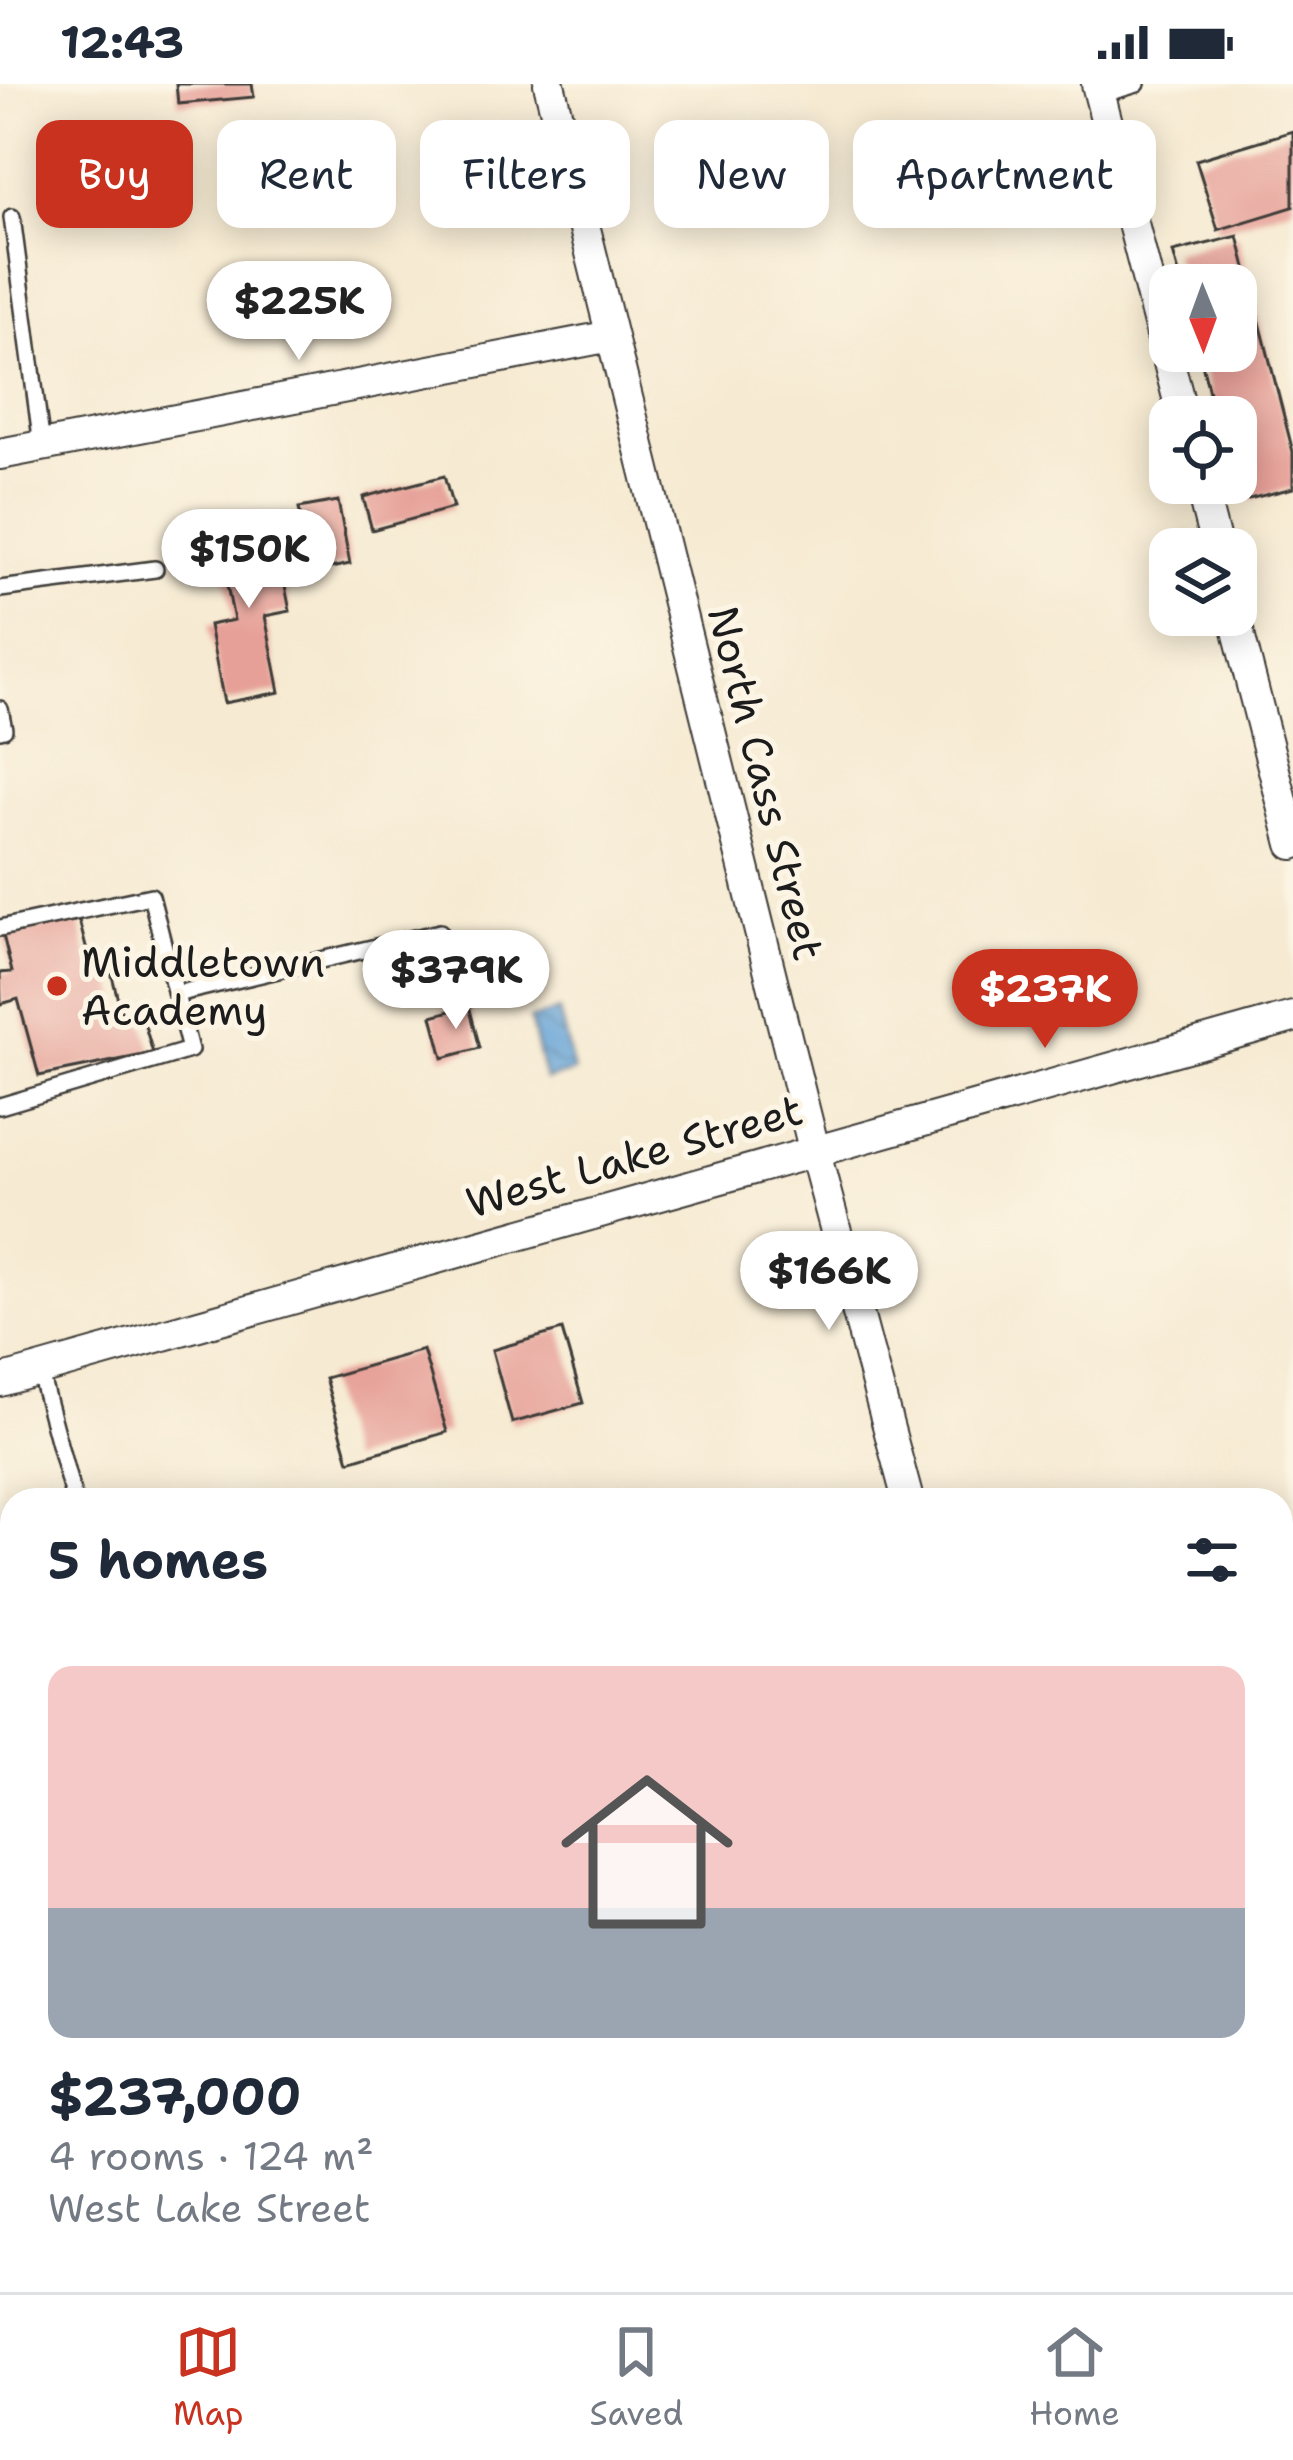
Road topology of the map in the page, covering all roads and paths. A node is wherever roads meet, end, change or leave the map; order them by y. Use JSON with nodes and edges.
{"nodes":[{"id":1,"x":549,"y":84,"type":"edge"},
{"id":2,"x":1137,"y":84,"type":"edge"},
{"id":3,"x":1098,"y":89,"type":"edge"},
{"id":4,"x":12,"y":217,"type":"dead end"},
{"id":5,"x":611,"y":336,"type":"junction"},
{"id":6,"x":1178,"y":396,"type":"edge"},
{"id":7,"x":42,"y":446,"type":"junction"},
{"id":8,"x":0,"y":454,"type":"edge"},
{"id":9,"x":155,"y":569,"type":"dead end"},
{"id":10,"x":0,"y":589,"type":"edge"},
{"id":11,"x":1239,"y":636,"type":"edge"},
{"id":12,"x":0,"y":709,"type":"edge"},
{"id":13,"x":0,"y":730,"type":"edge"},
{"id":14,"x":1293,"y":844,"type":"edge"},
{"id":15,"x":0,"y":928,"type":"edge"},
{"id":16,"x":440,"y":932,"type":"dead end"},
{"id":17,"x":176,"y":994,"type":"junction"},
{"id":18,"x":1293,"y":1018,"type":"edge"},
{"id":19,"x":0,"y":1106,"type":"edge"},
{"id":20,"x":814,"y":1149,"type":"junction"},
{"id":21,"x":39,"y":1370,"type":"junction"},
{"id":22,"x":0,"y":1381,"type":"edge"},
{"id":23,"x":71,"y":1488,"type":"edge"},
{"id":24,"x":905,"y":1488,"type":"edge"}],
"edges":[{"from":1,"to":5,"type":"street","name":"North Cass Street"},
{"from":2,"to":3,"type":"lane"},
{"from":3,"to":6,"type":"street"},
{"from":4,"to":7,"type":"lane"},
{"from":5,"to":7,"type":"street"},
{"from":5,"to":20,"type":"street","name":"North Cass Street"},
{"from":7,"to":8,"type":"street"},
{"from":9,"to":10,"type":"lane"},
{"from":11,"to":14,"type":"street"},
{"from":12,"to":13,"type":"lane"},
{"from":15,"to":17,"type":"lane"},
{"from":16,"to":17,"type":"lane"},
{"from":17,"to":19,"type":"lane"},
{"from":18,"to":20,"type":"street","name":"West Lake Street"},
{"from":20,"to":21,"type":"street","name":"West Lake Street"},
{"from":20,"to":24,"type":"street","name":"North Cass Street"},
{"from":21,"to":22,"type":"street","name":"West Lake Street"},
{"from":21,"to":23,"type":"lane"}]}
